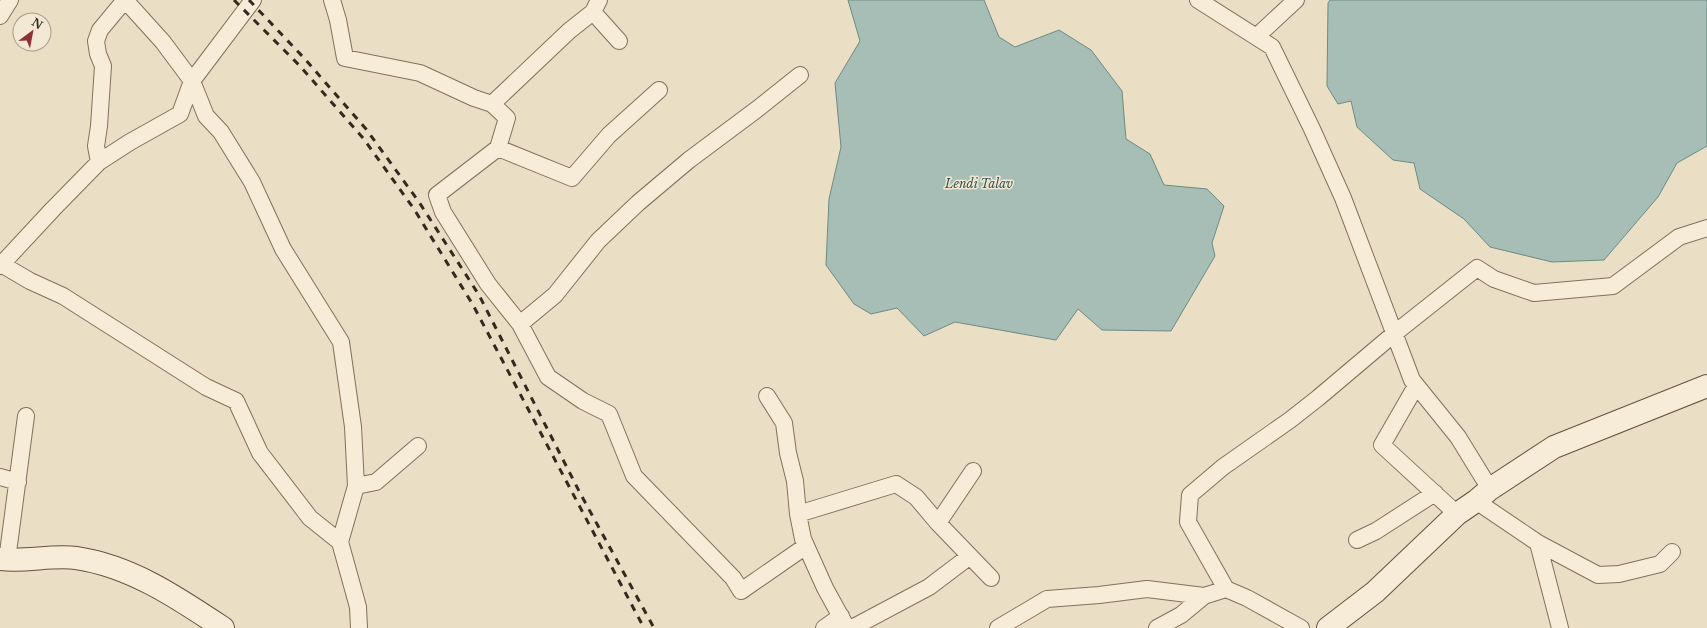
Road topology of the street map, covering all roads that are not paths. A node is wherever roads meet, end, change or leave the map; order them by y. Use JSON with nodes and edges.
{"nodes":[{"id":1,"x":10,"y":0,"type":"edge"},
{"id":2,"x":125,"y":0,"type":"edge"},
{"id":3,"x":253,"y":0,"type":"edge"},
{"id":4,"x":332,"y":0,"type":"edge"},
{"id":5,"x":1198,"y":0,"type":"edge"},
{"id":6,"x":1296,"y":0,"type":"edge"},
{"id":7,"x":596,"y":6,"type":"edge"},
{"id":8,"x":0,"y":16,"type":"edge"},
{"id":9,"x":1256,"y":37,"type":"junction"},
{"id":10,"x":619,"y":41,"type":"dead end"},
{"id":11,"x":800,"y":74,"type":"dead end"},
{"id":12,"x":192,"y":81,"type":"junction"},
{"id":13,"x":659,"y":90,"type":"dead end"},
{"id":14,"x":492,"y":104,"type":"junction"},
{"id":15,"x":498,"y":148,"type":"junction"},
{"id":16,"x":99,"y":162,"type":"junction"},
{"id":17,"x":1707,"y":228,"type":"edge"},
{"id":18,"x":1,"y":265,"type":"edge"},
{"id":19,"x":520,"y":324,"type":"junction"},
{"id":20,"x":1395,"y":333,"type":"junction"},
{"id":21,"x":1416,"y":386,"type":"junction"},
{"id":22,"x":1707,"y":386,"type":"edge"},
{"id":23,"x":767,"y":396,"type":"dead end"},
{"id":24,"x":26,"y":416,"type":"dead end"},
{"id":25,"x":418,"y":446,"type":"dead end"},
{"id":26,"x":973,"y":471,"type":"dead end"},
{"id":27,"x":0,"y":477,"type":"edge"},
{"id":28,"x":18,"y":482,"type":"junction"},
{"id":29,"x":356,"y":486,"type":"junction"},
{"id":30,"x":1435,"y":493,"type":"junction"},
{"id":31,"x":1483,"y":495,"type":"junction"},
{"id":32,"x":798,"y":514,"type":"junction"},
{"id":33,"x":1457,"y":514,"type":"junction"},
{"id":34,"x":938,"y":523,"type":"junction"},
{"id":35,"x":1358,"y":540,"type":"dead end"},
{"id":36,"x":340,"y":542,"type":"junction"},
{"id":37,"x":1538,"y":543,"type":"junction"},
{"id":38,"x":806,"y":546,"type":"junction"},
{"id":39,"x":1672,"y":552,"type":"dead end"},
{"id":40,"x":970,"y":556,"type":"junction"},
{"id":41,"x":3,"y":564,"type":"edge"},
{"id":42,"x":991,"y":578,"type":"dead end"},
{"id":43,"x":1226,"y":589,"type":"junction"},
{"id":44,"x":1204,"y":596,"type":"junction"},
{"id":45,"x":844,"y":622,"type":"edge"},
{"id":46,"x":1336,"y":627,"type":"edge"},
{"id":47,"x":201,"y":628,"type":"edge"},
{"id":48,"x":223,"y":628,"type":"edge"},
{"id":49,"x":359,"y":628,"type":"edge"},
{"id":50,"x":824,"y":628,"type":"edge"},
{"id":51,"x":852,"y":628,"type":"edge"},
{"id":52,"x":998,"y":628,"type":"edge"},
{"id":53,"x":1158,"y":628,"type":"edge"},
{"id":54,"x":1301,"y":628,"type":"edge"},
{"id":55,"x":1560,"y":628,"type":"edge"}],
"edges":[{"from":1,"to":8,"type":"street"},
{"from":2,"to":12,"type":"street"},
{"from":2,"to":16,"type":"street"},
{"from":3,"to":12,"type":"street"},
{"from":4,"to":14,"type":"street"},
{"from":5,"to":9,"type":"street"},
{"from":6,"to":9,"type":"street"},
{"from":7,"to":10,"type":"street"},
{"from":7,"to":14,"type":"street"},
{"from":9,"to":20,"type":"street"},
{"from":11,"to":19,"type":"street"},
{"from":12,"to":16,"type":"street"},
{"from":12,"to":29,"type":"street"},
{"from":13,"to":15,"type":"street"},
{"from":14,"to":15,"type":"street"},
{"from":15,"to":19,"type":"street"},
{"from":16,"to":18,"type":"street"},
{"from":17,"to":20,"type":"street"},
{"from":18,"to":36,"type":"street"},
{"from":19,"to":38,"type":"street"},
{"from":20,"to":21,"type":"street"},
{"from":20,"to":43,"type":"street"},
{"from":21,"to":30,"type":"street"},
{"from":21,"to":31,"type":"street"},
{"from":22,"to":31,"type":"street"},
{"from":23,"to":32,"type":"street"},
{"from":24,"to":28,"type":"street"},
{"from":25,"to":29,"type":"street"},
{"from":26,"to":34,"type":"street"},
{"from":27,"to":28,"type":"street"},
{"from":28,"to":41,"type":"street"},
{"from":29,"to":36,"type":"street"},
{"from":30,"to":33,"type":"street"},
{"from":30,"to":35,"type":"street"},
{"from":31,"to":33,"type":"street"},
{"from":31,"to":37,"type":"street"},
{"from":32,"to":34,"type":"street"},
{"from":32,"to":38,"type":"street"},
{"from":33,"to":46,"type":"street"},
{"from":34,"to":40,"type":"street"},
{"from":36,"to":49,"type":"street"},
{"from":37,"to":39,"type":"street"},
{"from":37,"to":55,"type":"street"},
{"from":38,"to":45,"type":"street"},
{"from":40,"to":42,"type":"street"},
{"from":40,"to":51,"type":"street"},
{"from":41,"to":47,"type":"street"},
{"from":41,"to":48,"type":"street"},
{"from":43,"to":44,"type":"street"},
{"from":43,"to":54,"type":"street"},
{"from":44,"to":52,"type":"street"},
{"from":44,"to":53,"type":"street"},
{"from":45,"to":50,"type":"street"}]}
